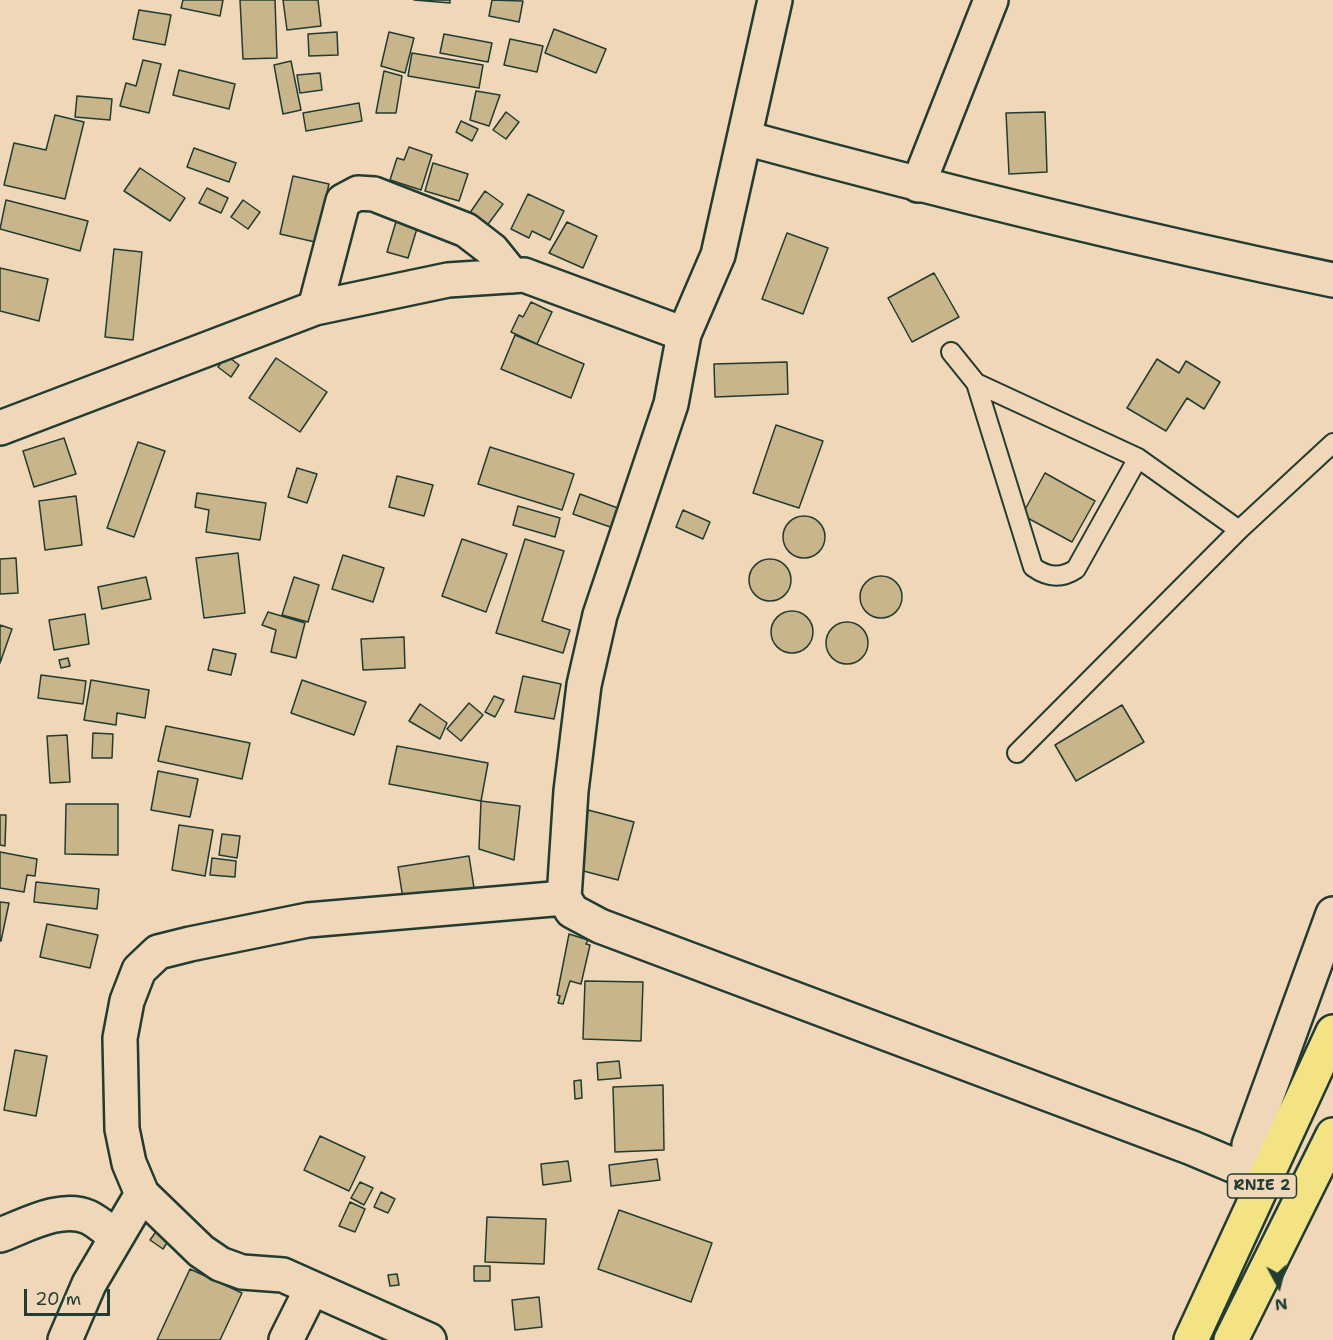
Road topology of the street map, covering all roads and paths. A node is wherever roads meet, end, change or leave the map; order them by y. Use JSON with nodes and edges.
{"nodes":[{"id":1,"x":775,"y":0,"type":"edge"},
{"id":2,"x":991,"y":0,"type":"edge"},
{"id":3,"x":745,"y":138,"type":"junction"},
{"id":4,"x":918,"y":185,"type":"junction"},
{"id":5,"x":513,"y":276,"type":"junction"},
{"id":6,"x":1333,"y":280,"type":"edge"},
{"id":7,"x":315,"y":308,"type":"junction"},
{"id":8,"x":684,"y":334,"type":"junction"},
{"id":9,"x":951,"y":352,"type":"dead end"},
{"id":10,"x":976,"y":383,"type":"junction"},
{"id":11,"x":0,"y":428,"type":"edge"},
{"id":12,"x":1333,"y":443,"type":"edge"},
{"id":13,"x":1138,"y":458,"type":"junction"},
{"id":14,"x":1239,"y":530,"type":"junction"},
{"id":15,"x":1017,"y":753,"type":"dead end"},
{"id":16,"x":564,"y":898,"type":"junction"},
{"id":17,"x":1333,"y":914,"type":"edge"},
{"id":18,"x":1333,"y":1032,"type":"edge"},
{"id":19,"x":1333,"y":1135,"type":"edge"},
{"id":20,"x":1254,"y":1182,"type":"junction"},
{"id":21,"x":142,"y":1194,"type":"junction"},
{"id":22,"x":0,"y":1235,"type":"edge"},
{"id":23,"x":115,"y":1236,"type":"junction"},
{"id":24,"x":312,"y":1288,"type":"junction"},
{"id":25,"x":65,"y":1340,"type":"edge"},
{"id":26,"x":286,"y":1340,"type":"edge"},
{"id":27,"x":429,"y":1340,"type":"edge"},
{"id":28,"x":1191,"y":1340,"type":"edge"},
{"id":29,"x":1231,"y":1340,"type":"edge"}],
"edges":[{"from":1,"to":3,"type":"street"},
{"from":2,"to":4,"type":"street"},
{"from":3,"to":4,"type":"street"},
{"from":3,"to":8,"type":"street"},
{"from":4,"to":6,"type":"street"},
{"from":5,"to":7,"type":"street"},
{"from":5,"to":7,"type":"street"},
{"from":5,"to":8,"type":"street"},
{"from":7,"to":11,"type":"street"},
{"from":8,"to":16,"type":"street"},
{"from":9,"to":10,"type":"lane"},
{"from":10,"to":13,"type":"lane"},
{"from":10,"to":13,"type":"lane"},
{"from":12,"to":14,"type":"lane"},
{"from":13,"to":14,"type":"lane"},
{"from":14,"to":15,"type":"lane"},
{"from":16,"to":20,"type":"street"},
{"from":16,"to":21,"type":"street"},
{"from":17,"to":20,"type":"street"},
{"from":18,"to":20,"type":"highway","name":"RNIE 2","number":"RNIE 2"},
{"from":19,"to":29,"type":"highway","name":"RNIE 2","number":"RNIE 2"},
{"from":20,"to":28,"type":"highway","name":"RNIE 2","number":"RNIE 2"},
{"from":21,"to":23,"type":"street"},
{"from":21,"to":24,"type":"street"},
{"from":22,"to":23,"type":"street"},
{"from":23,"to":25,"type":"street"},
{"from":24,"to":26,"type":"street"},
{"from":24,"to":27,"type":"street"}]}
